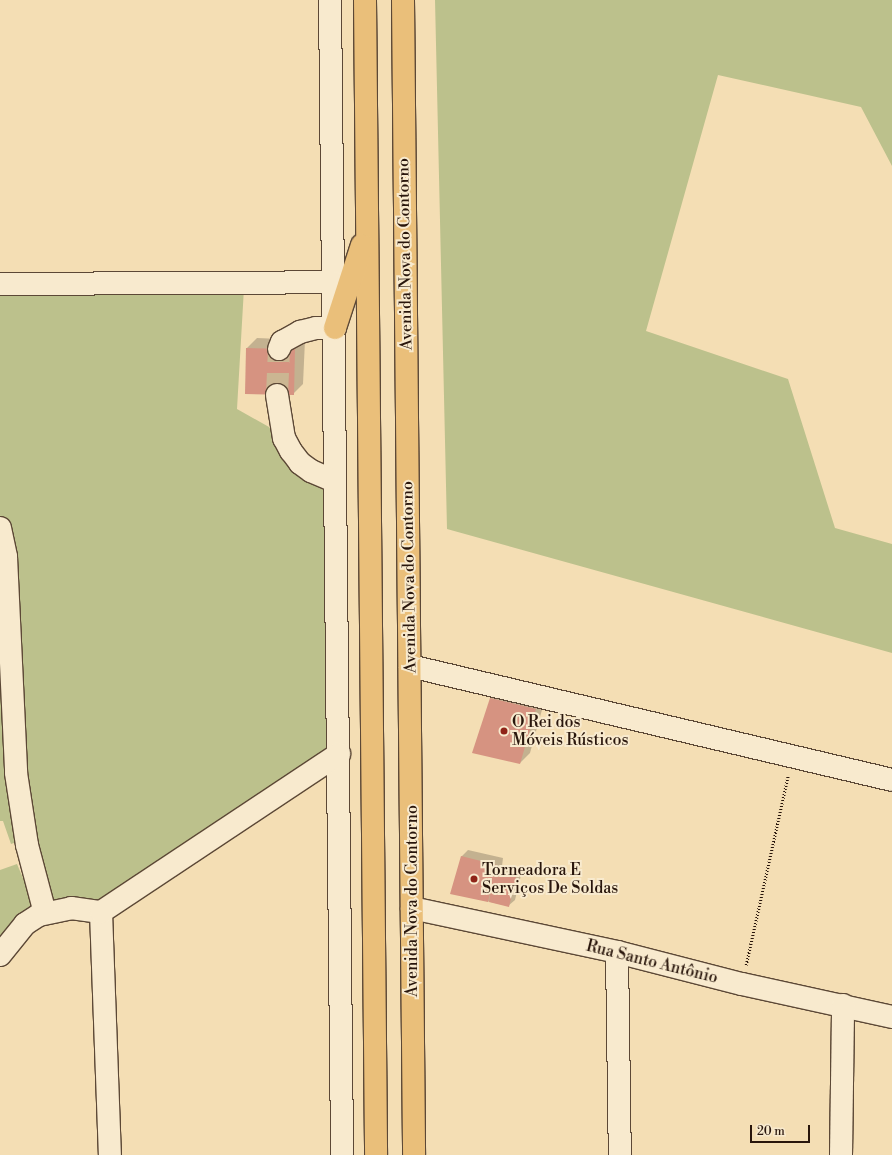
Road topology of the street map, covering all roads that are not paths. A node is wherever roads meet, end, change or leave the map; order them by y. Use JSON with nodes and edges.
{"nodes":[{"id":1,"x":330,"y":0,"type":"edge"},
{"id":2,"x":365,"y":0,"type":"edge"},
{"id":3,"x":402,"y":0,"type":"edge"},
{"id":4,"x":368,"y":229,"type":"junction"},
{"id":5,"x":334,"y":282,"type":"junction"},
{"id":6,"x":0,"y":284,"type":"edge"},
{"id":7,"x":335,"y":328,"type":"junction"},
{"id":8,"x":279,"y":349,"type":"tunnel mouth"},
{"id":9,"x":277,"y":395,"type":"tunnel mouth"},
{"id":10,"x":334,"y":480,"type":"junction"},
{"id":11,"x":0,"y":528,"type":"edge"},
{"id":12,"x":410,"y":666,"type":"junction"},
{"id":13,"x":339,"y":754,"type":"junction"},
{"id":14,"x":892,"y":780,"type":"edge"},
{"id":15,"x":412,"y":908,"type":"junction"},
{"id":16,"x":101,"y":912,"type":"junction"},
{"id":17,"x":45,"y":913,"type":"junction"},
{"id":18,"x":617,"y":952,"type":"junction"},
{"id":19,"x":0,"y":955,"type":"edge"},
{"id":20,"x":843,"y":1005,"type":"junction"},
{"id":21,"x":892,"y":1017,"type":"edge"},
{"id":22,"x":110,"y":1155,"type":"edge"},
{"id":23,"x":342,"y":1155,"type":"edge"},
{"id":24,"x":376,"y":1155,"type":"edge"},
{"id":25,"x":414,"y":1155,"type":"edge"},
{"id":26,"x":620,"y":1155,"type":"edge"},
{"id":27,"x":841,"y":1155,"type":"edge"}],
"edges":[{"from":1,"to":5,"type":"street"},
{"from":2,"to":4,"type":"highway"},
{"from":3,"to":12,"type":"highway","name":"Avenida Nova do Contorno"},
{"from":4,"to":7,"type":"highway"},
{"from":4,"to":24,"type":"highway"},
{"from":5,"to":6,"type":"street"},
{"from":5,"to":7,"type":"street"},
{"from":7,"to":8,"type":"street"},
{"from":7,"to":10,"type":"street"},
{"from":9,"to":10,"type":"street"},
{"from":10,"to":13,"type":"street"},
{"from":11,"to":17,"type":"street"},
{"from":12,"to":14,"type":"street"},
{"from":12,"to":15,"type":"highway","name":"Avenida Nova do Contorno"},
{"from":13,"to":16,"type":"street"},
{"from":13,"to":23,"type":"street"},
{"from":15,"to":18,"type":"street","name":"Rua Santo Antônio"},
{"from":15,"to":25,"type":"highway","name":"Avenida Nova do Contorno"},
{"from":16,"to":17,"type":"street"},
{"from":16,"to":22,"type":"street"},
{"from":17,"to":19,"type":"street"},
{"from":18,"to":20,"type":"street","name":"Rua Santo Antônio"},
{"from":18,"to":26,"type":"street"},
{"from":20,"to":21,"type":"street","name":"Rua Santo Antônio"},
{"from":20,"to":27,"type":"street"}]}
